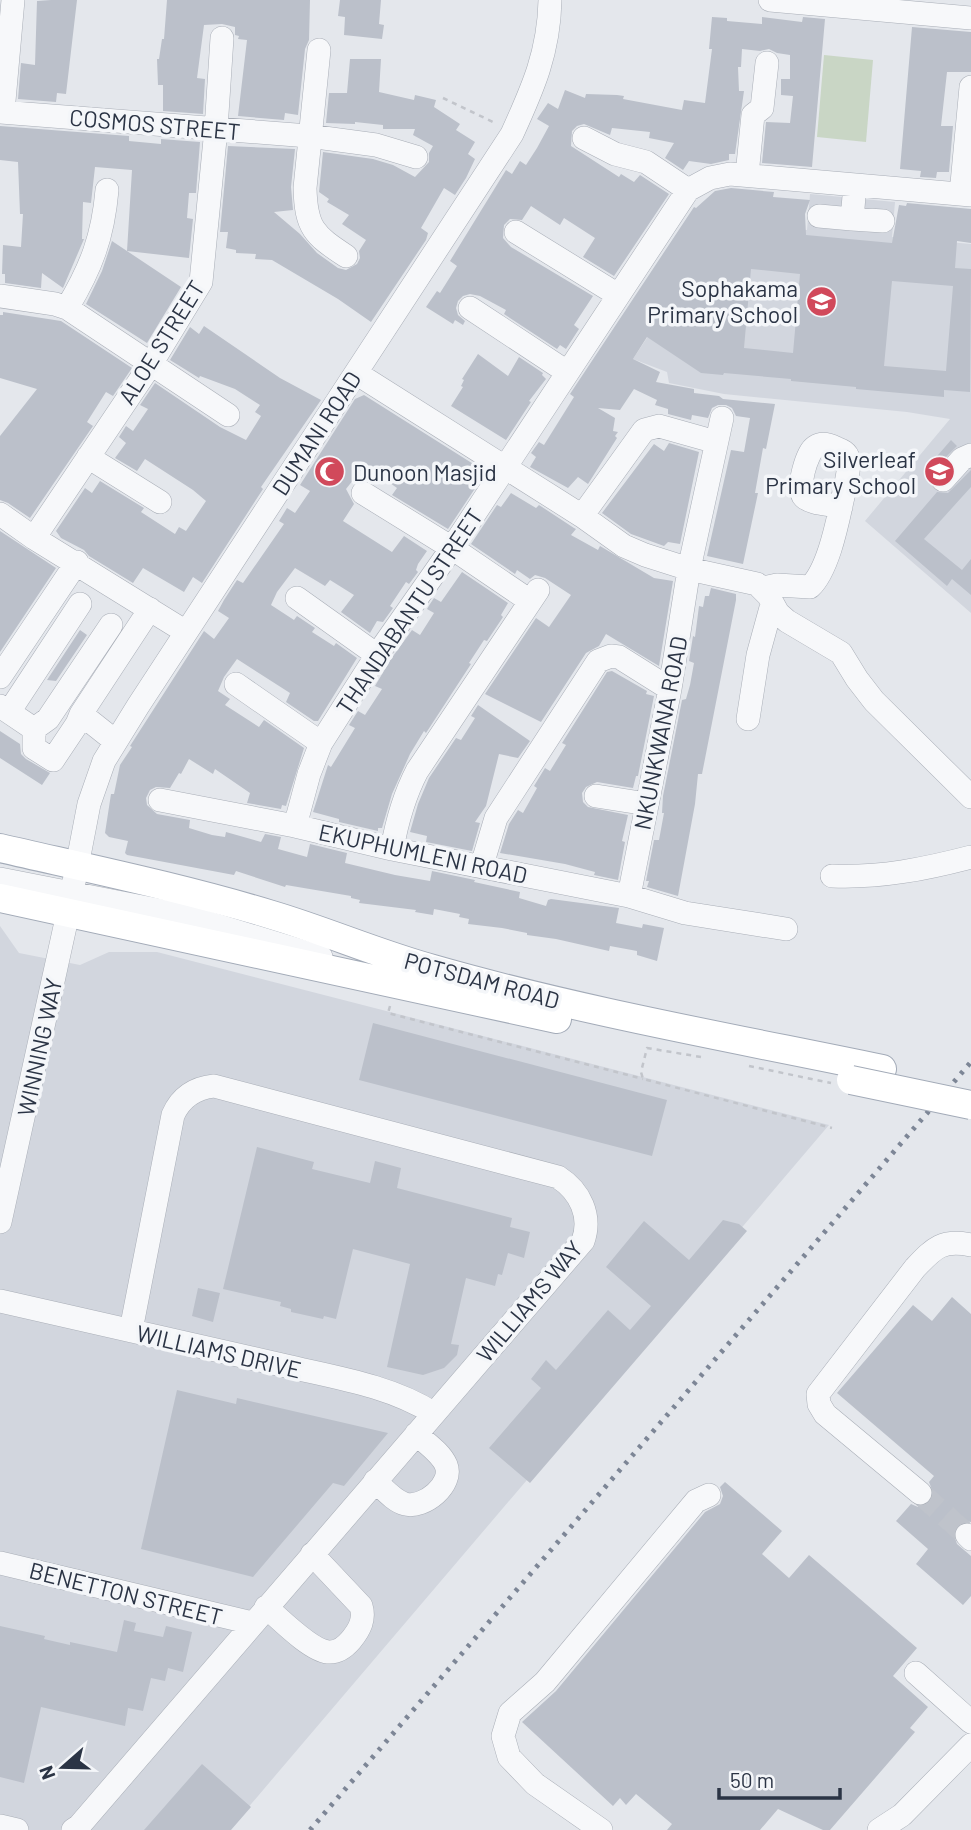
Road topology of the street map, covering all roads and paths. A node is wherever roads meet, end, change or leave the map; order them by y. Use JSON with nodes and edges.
{"nodes":[{"id":1,"x":13,"y":0,"type":"edge"},
{"id":2,"x":550,"y":0,"type":"edge"},
{"id":3,"x":770,"y":0,"type":"edge"},
{"id":4,"x":865,"y":5,"type":"edge"},
{"id":5,"x":971,"y":18,"type":"edge"},
{"id":6,"x":222,"y":38,"type":"dead end"},
{"id":7,"x":319,"y":50,"type":"dead end"},
{"id":8,"x":767,"y":63,"type":"dead end"},
{"id":9,"x":971,"y":87,"type":"edge"},
{"id":10,"x":443,"y":98,"type":"dead end"},
{"id":11,"x":1,"y":112,"type":"edge"},
{"id":12,"x":216,"y":130,"type":"junction"},
{"id":13,"x":512,"y":134,"type":"junction"},
{"id":14,"x":309,"y":136,"type":"junction"},
{"id":15,"x":584,"y":138,"type":"dead end"},
{"id":16,"x":416,"y":157,"type":"dead end"},
{"id":17,"x":747,"y":175,"type":"junction"},
{"id":18,"x":855,"y":185,"type":"junction"},
{"id":19,"x":107,"y":190,"type":"dead end"},
{"id":20,"x":688,"y":190,"type":"junction"},
{"id":21,"x":966,"y":194,"type":"edge"},
{"id":22,"x":819,"y":216,"type":"dead end"},
{"id":23,"x":852,"y":219,"type":"junction"},
{"id":24,"x":883,"y":221,"type":"dead end"},
{"id":25,"x":516,"y":232,"type":"dead end"},
{"id":26,"x":346,"y":256,"type":"dead end"},
{"id":27,"x":618,"y":295,"type":"junction"},
{"id":28,"x":0,"y":296,"type":"edge"},
{"id":29,"x":67,"y":308,"type":"junction"},
{"id":30,"x":470,"y":308,"type":"dead end"},
{"id":31,"x":151,"y":364,"type":"junction"},
{"id":32,"x":568,"y":372,"type":"junction"},
{"id":33,"x":356,"y":373,"type":"junction"},
{"id":34,"x":228,"y":415,"type":"dead end"},
{"id":35,"x":722,"y":418,"type":"dead end"},
{"id":36,"x":716,"y":442,"type":"junction"},
{"id":37,"x":971,"y":455,"type":"edge"},
{"id":38,"x":88,"y":457,"type":"junction"},
{"id":39,"x":505,"y":468,"type":"junction"},
{"id":40,"x":943,"y":480,"type":"dead end"},
{"id":41,"x":363,"y":493,"type":"dead end"},
{"id":42,"x":160,"y":502,"type":"dead end"},
{"id":43,"x":841,"y":507,"type":"dead end"},
{"id":44,"x":0,"y":514,"type":"edge"},
{"id":45,"x":582,"y":516,"type":"junction"},
{"id":46,"x":34,"y":538,"type":"junction"},
{"id":47,"x":452,"y":548,"type":"junction"},
{"id":48,"x":77,"y":562,"type":"junction"},
{"id":49,"x":689,"y":569,"type":"junction"},
{"id":50,"x":763,"y":591,"type":"junction"},
{"id":51,"x":297,"y":598,"type":"dead end"},
{"id":52,"x":85,"y":607,"type":"junction"},
{"id":53,"x":150,"y":609,"type":"junction"},
{"id":54,"x":186,"y":632,"type":"junction"},
{"id":55,"x":131,"y":638,"type":"junction"},
{"id":56,"x":377,"y":655,"type":"junction"},
{"id":57,"x":0,"y":677,"type":"edge"},
{"id":58,"x":236,"y":684,"type":"dead end"},
{"id":59,"x":670,"y":689,"type":"junction"},
{"id":60,"x":81,"y":714,"type":"junction"},
{"id":61,"x":16,"y":716,"type":"edge"},
{"id":62,"x":748,"y":719,"type":"dead end"},
{"id":63,"x":115,"y":741,"type":"junction"},
{"id":64,"x":321,"y":743,"type":"junction"},
{"id":65,"x":596,"y":796,"type":"dead end"},
{"id":66,"x":971,"y":797,"type":"edge"},
{"id":67,"x":160,"y":800,"type":"dead end"},
{"id":68,"x":647,"y":804,"type":"junction"},
{"id":69,"x":295,"y":826,"type":"junction"},
{"id":70,"x":0,"y":848,"type":"edge"},
{"id":71,"x":392,"y":849,"type":"junction"},
{"id":72,"x":971,"y":858,"type":"edge"},
{"id":73,"x":0,"y":862,"type":"edge"},
{"id":74,"x":482,"y":865,"type":"junction"},
{"id":75,"x":832,"y":876,"type":"dead end"},
{"id":76,"x":0,"y":879,"type":"edge"},
{"id":77,"x":74,"y":888,"type":"junction"},
{"id":78,"x":628,"y":896,"type":"junction"},
{"id":79,"x":0,"y":898,"type":"edge"},
{"id":80,"x":786,"y":929,"type":"dead end"},
{"id":81,"x":391,"y":998,"type":"dead end"},
{"id":82,"x":713,"y":1059,"type":"dead end"},
{"id":83,"x":748,"y":1066,"type":"dead end"},
{"id":84,"x":856,"y":1077,"type":"junction"},
{"id":85,"x":643,"y":1079,"type":"junction"},
{"id":86,"x":971,"y":1087,"type":"edge"},
{"id":87,"x":971,"y":1105,"type":"edge"},
{"id":88,"x":832,"y":1128,"type":"dead end"},
{"id":89,"x":8,"y":1146,"type":"edge"},
{"id":90,"x":0,"y":1222,"type":"edge"},
{"id":91,"x":971,"y":1245,"type":"edge"},
{"id":92,"x":0,"y":1301,"type":"edge"},
{"id":93,"x":131,"y":1330,"type":"junction"},
{"id":94,"x":433,"y":1413,"type":"junction"},
{"id":95,"x":416,"y":1434,"type":"junction"},
{"id":96,"x":375,"y":1481,"type":"junction"},
{"id":97,"x":920,"y":1493,"type":"tunnel mouth"},
{"id":98,"x":709,"y":1495,"type":"dead end"},
{"id":99,"x":312,"y":1554,"type":"junction"},
{"id":100,"x":0,"y":1563,"type":"edge"},
{"id":101,"x":259,"y":1615,"type":"junction"},
{"id":102,"x":916,"y":1673,"type":"dead end"},
{"id":103,"x":971,"y":1722,"type":"edge"},
{"id":104,"x":971,"y":1745,"type":"edge"},
{"id":105,"x":0,"y":1826,"type":"edge"},
{"id":106,"x":17,"y":1830,"type":"edge"},
{"id":107,"x":73,"y":1830,"type":"edge"},
{"id":108,"x":601,"y":1830,"type":"edge"},
{"id":109,"x":879,"y":1830,"type":"edge"}],
"edges":[{"from":1,"to":11,"type":"street"},
{"from":2,"to":13,"type":"street","name":"DUMANI ROAD"},
{"from":3,"to":4,"type":"street"},
{"from":4,"to":5,"type":"street"},
{"from":6,"to":12,"type":"street","name":"ALOE STREET"},
{"from":7,"to":14,"type":"street"},
{"from":8,"to":17,"type":"street"},
{"from":9,"to":21,"type":"street"},
{"from":10,"to":13,"type":"path"},
{"from":11,"to":12,"type":"street","name":"COSMOS STREET"},
{"from":12,"to":14,"type":"street","name":"COSMOS STREET"},
{"from":12,"to":31,"type":"street","name":"ALOE STREET"},
{"from":13,"to":33,"type":"street","name":"DUMANI ROAD"},
{"from":14,"to":16,"type":"street","name":"COSMOS STREET"},
{"from":14,"to":26,"type":"street"},
{"from":15,"to":20,"type":"street"},
{"from":17,"to":18,"type":"street"},
{"from":17,"to":20,"type":"street"},
{"from":18,"to":21,"type":"street"},
{"from":18,"to":23,"type":"street"},
{"from":19,"to":29,"type":"street"},
{"from":20,"to":27,"type":"street","name":"THANDABANTU STREET"},
{"from":22,"to":23,"type":"street"},
{"from":23,"to":24,"type":"street"},
{"from":25,"to":27,"type":"street"},
{"from":27,"to":32,"type":"street","name":"THANDABANTU STREET"},
{"from":28,"to":29,"type":"street"},
{"from":29,"to":31,"type":"street"},
{"from":30,"to":32,"type":"street"},
{"from":31,"to":34,"type":"street"},
{"from":31,"to":38,"type":"street","name":"ALOE STREET"},
{"from":32,"to":39,"type":"street","name":"THANDABANTU STREET"},
{"from":33,"to":39,"type":"street"},
{"from":33,"to":54,"type":"street","name":"DUMANI ROAD"},
{"from":35,"to":36,"type":"street","name":"NKUNKWANA ROAD"},
{"from":36,"to":45,"type":"street"},
{"from":36,"to":49,"type":"street","name":"NKUNKWANA ROAD"},
{"from":37,"to":40,"type":"street"},
{"from":38,"to":42,"type":"street"},
{"from":38,"to":46,"type":"street","name":"ALOE STREET"},
{"from":39,"to":45,"type":"street"},
{"from":39,"to":47,"type":"street","name":"THANDABANTU STREET"},
{"from":41,"to":47,"type":"street"},
{"from":43,"to":50,"type":"street"},
{"from":44,"to":46,"type":"street"},
{"from":45,"to":49,"type":"street"},
{"from":46,"to":48,"type":"street"},
{"from":47,"to":56,"type":"street","name":"THANDABANTU STREET"},
{"from":47,"to":71,"type":"street"},
{"from":48,"to":52,"type":"street"},
{"from":48,"to":53,"type":"street"},
{"from":49,"to":50,"type":"street"},
{"from":49,"to":59,"type":"street","name":"NKUNKWANA ROAD"},
{"from":50,"to":62,"type":"street"},
{"from":50,"to":66,"type":"street"},
{"from":51,"to":56,"type":"street"},
{"from":52,"to":55,"type":"street"},
{"from":52,"to":57,"type":"street"},
{"from":52,"to":61,"type":"street"},
{"from":52,"to":61,"type":"street"},
{"from":53,"to":54,"type":"street"},
{"from":53,"to":55,"type":"street"},
{"from":54,"to":63,"type":"street","name":"DUMANI ROAD"},
{"from":55,"to":60,"type":"street"},
{"from":56,"to":64,"type":"street","name":"THANDABANTU STREET"},
{"from":58,"to":64,"type":"street"},
{"from":59,"to":68,"type":"street","name":"NKUNKWANA ROAD"},
{"from":59,"to":74,"type":"street"},
{"from":60,"to":61,"type":"street"},
{"from":60,"to":63,"type":"street"},
{"from":63,"to":77,"type":"street","name":"DUMANI ROAD"},
{"from":64,"to":69,"type":"street","name":"THANDABANTU STREET"},
{"from":65,"to":68,"type":"street"},
{"from":67,"to":69,"type":"street","name":"EKUPHUMLENI ROAD"},
{"from":68,"to":78,"type":"street","name":"NKUNKWANA ROAD"},
{"from":69,"to":71,"type":"street","name":"EKUPHUMLENI ROAD"},
{"from":70,"to":77,"type":"main road","name":"POTSDAM ROAD"},
{"from":71,"to":74,"type":"street","name":"EKUPHUMLENI ROAD"},
{"from":72,"to":75,"type":"street"},
{"from":73,"to":77,"type":"street"},
{"from":74,"to":78,"type":"street","name":"EKUPHUMLENI ROAD"},
{"from":76,"to":77,"type":"street"},
{"from":77,"to":79,"type":"main road","name":"POTSDAM ROAD"},
{"from":77,"to":84,"type":"main road","name":"POTSDAM ROAD"},
{"from":77,"to":84,"type":"main road","name":"POTSDAM ROAD"},
{"from":77,"to":89,"type":"street","name":"WINNING WAY"},
{"from":78,"to":80,"type":"street","name":"EKUPHUMLENI ROAD"},
{"from":81,"to":85,"type":"path"},
{"from":82,"to":85,"type":"path"},
{"from":83,"to":84,"type":"path"},
{"from":84,"to":86,"type":"main road","name":"POTSDAM ROAD"},
{"from":84,"to":87,"type":"main road","name":"POTSDAM ROAD","bridge":true},
{"from":85,"to":88,"type":"path"},
{"from":89,"to":90,"type":"street","name":"WINNING WAY"},
{"from":91,"to":97,"type":"street"},
{"from":92,"to":93,"type":"street","name":"WILLIAMS DRIVE"},
{"from":93,"to":94,"type":"street","name":"WILLIAMS DRIVE"},
{"from":93,"to":94,"type":"street","name":"WILLIAMS WAY"},
{"from":94,"to":95,"type":"street","name":"WILLIAMS WAY"},
{"from":95,"to":96,"type":"street","name":"WILLIAMS WAY"},
{"from":95,"to":96,"type":"street"},
{"from":96,"to":99,"type":"street","name":"WILLIAMS WAY"},
{"from":98,"to":108,"type":"street"},
{"from":99,"to":101,"type":"street","name":"WILLIAMS WAY"},
{"from":99,"to":101,"type":"street"},
{"from":100,"to":101,"type":"street","name":"BENETTON STREET"},
{"from":101,"to":107,"type":"street","name":"WILLIAMS WAY"},
{"from":102,"to":103,"type":"street"},
{"from":104,"to":109,"type":"street"},
{"from":105,"to":106,"type":"street"}]}
